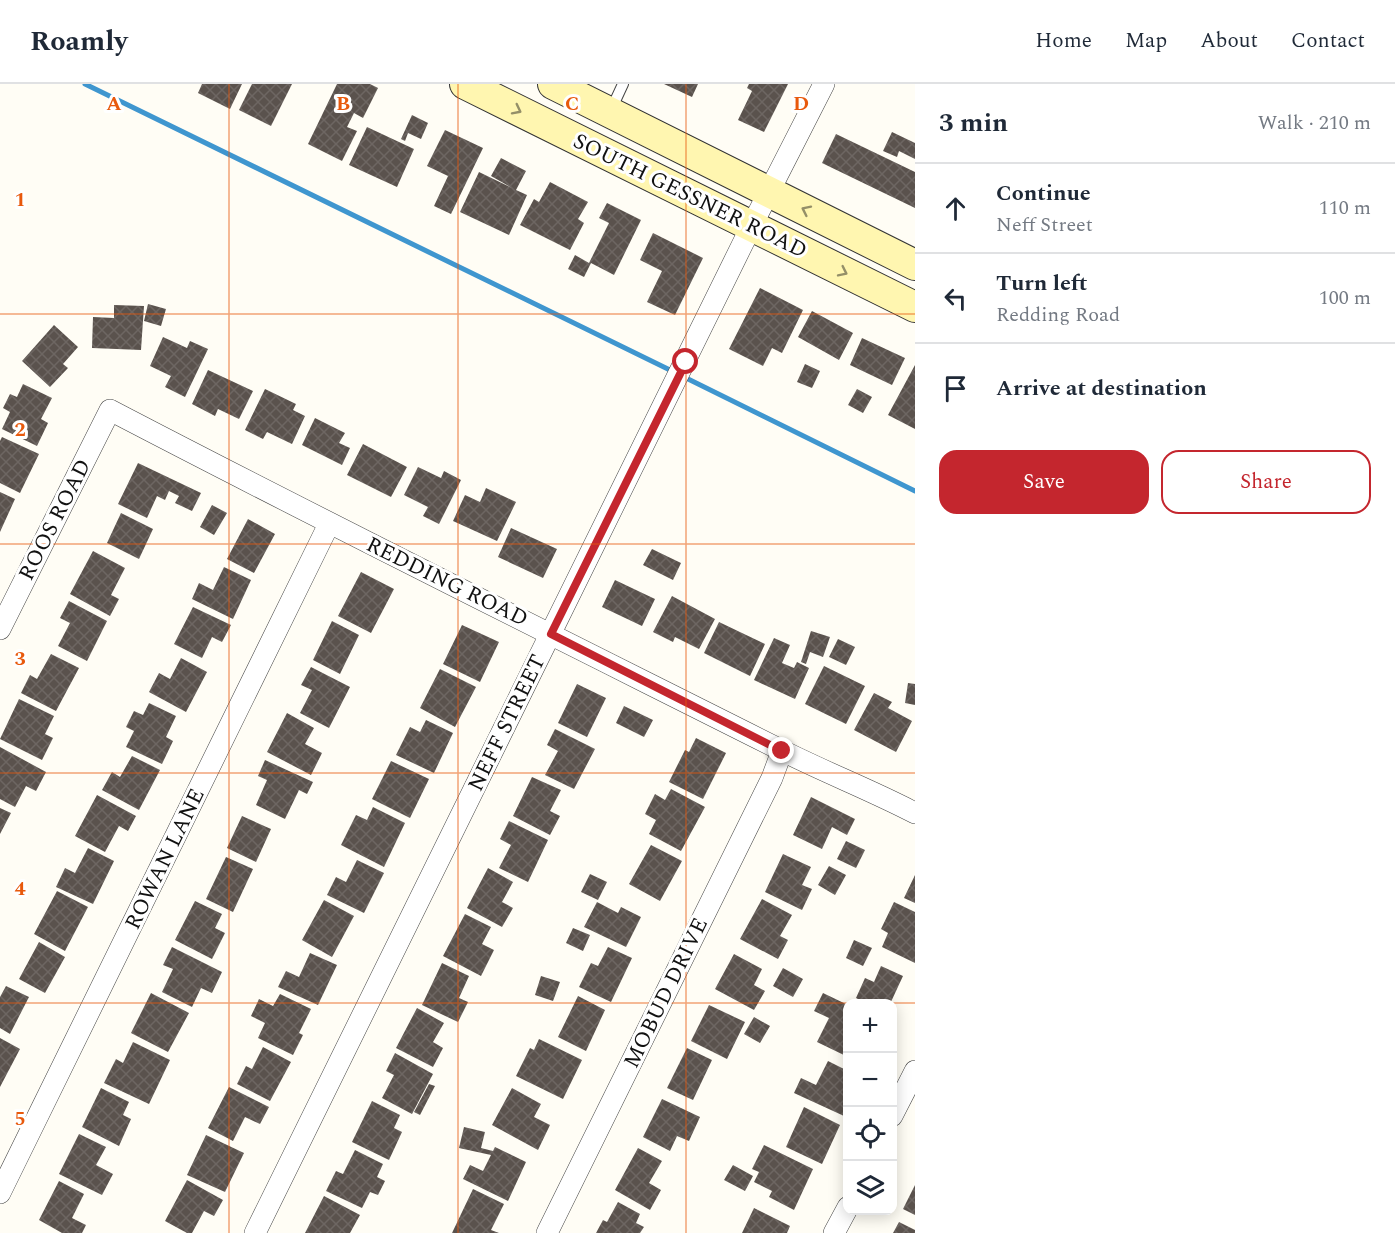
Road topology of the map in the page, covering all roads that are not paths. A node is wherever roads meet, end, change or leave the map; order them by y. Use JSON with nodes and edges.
{"nodes":[{"id":1,"x":465,"y":84,"type":"edge"},
{"id":2,"x":553,"y":84,"type":"edge"},
{"id":3,"x":824,"y":84,"type":"edge"},
{"id":4,"x":618,"y":92,"type":"edge"},
{"id":5,"x":770,"y":192,"type":"junction"},
{"id":6,"x":751,"y":227,"type":"junction"},
{"id":7,"x":915,"y":265,"type":"edge"},
{"id":8,"x":915,"y":307,"type":"edge"},
{"id":9,"x":111,"y":410,"type":"joint"},
{"id":10,"x":329,"y":524,"type":"junction"},
{"id":11,"x":0,"y":629,"type":"edge"},
{"id":12,"x":551,"y":634,"type":"junction"},
{"id":13,"x":782,"y":751,"type":"junction"},
{"id":14,"x":915,"y":813,"type":"edge"},
{"id":15,"x":915,"y":1071,"type":"edge"},
{"id":16,"x":897,"y":1107,"type":"edge"},
{"id":17,"x":0,"y":1193,"type":"edge"},
{"id":18,"x":844,"y":1215,"type":"edge"},
{"id":19,"x":255,"y":1233,"type":"edge"},
{"id":20,"x":547,"y":1233,"type":"edge"},
{"id":21,"x":834,"y":1233,"type":"edge"}],
"edges":[{"from":1,"to":6,"type":"main road","name":"SOUTH GESSNER ROAD","one_way":true},
{"from":2,"to":4,"type":"main road","name":"SOUTH GESSNER ROAD"},
{"from":3,"to":5,"type":"street","name":"NEFF STREET"},
{"from":4,"to":5,"type":"main road","name":"SOUTH GESSNER ROAD"},
{"from":5,"to":6,"type":"street","name":"NEFF STREET"},
{"from":7,"to":5,"type":"main road","name":"SOUTH GESSNER ROAD","one_way":true},
{"from":6,"to":8,"type":"main road","name":"SOUTH GESSNER ROAD","one_way":true},
{"from":6,"to":12,"type":"street","name":"NEFF STREET"},
{"from":9,"to":10,"type":"street","name":"REDDING ROAD"},
{"from":9,"to":11,"type":"street","name":"ROOS ROAD"},
{"from":10,"to":12,"type":"street","name":"REDDING ROAD"},
{"from":10,"to":17,"type":"street","name":"ROWAN LANE"},
{"from":12,"to":13,"type":"street","name":"REDDING ROAD"},
{"from":12,"to":19,"type":"street","name":"NEFF STREET"},
{"from":13,"to":14,"type":"street","name":"REDDING ROAD"},
{"from":13,"to":20,"type":"street","name":"MOBUD DRIVE"},
{"from":15,"to":16,"type":"street"},
{"from":18,"to":21,"type":"street"}]}
